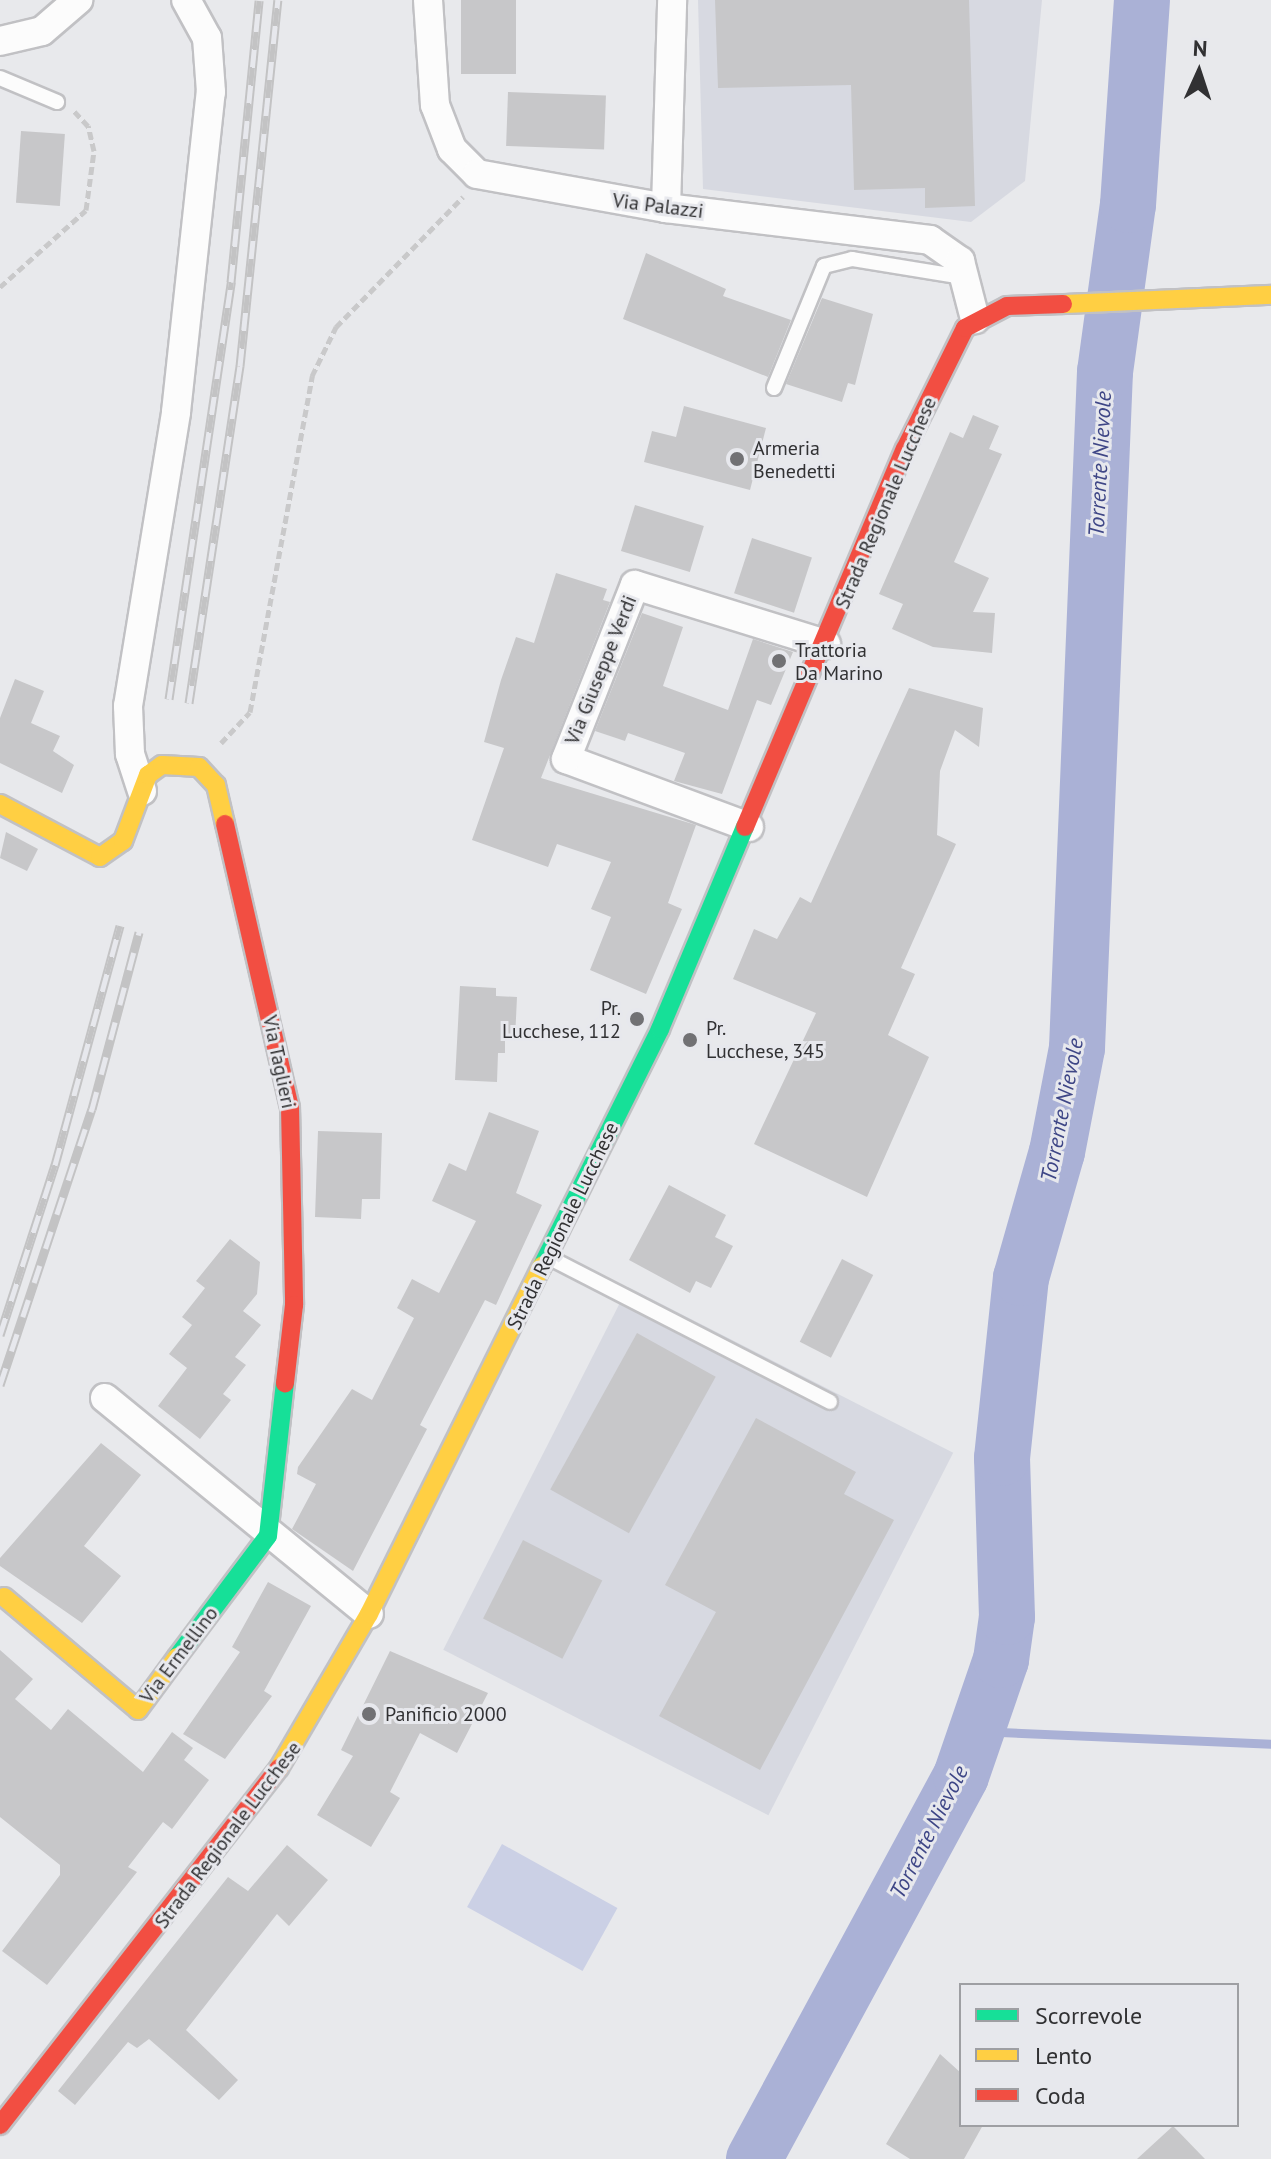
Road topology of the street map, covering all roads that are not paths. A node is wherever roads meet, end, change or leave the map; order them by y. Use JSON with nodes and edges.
{"nodes":[{"id":1,"x":78,"y":0,"type":"edge"},
{"id":2,"x":186,"y":0,"type":"edge"},
{"id":3,"x":428,"y":0,"type":"edge"},
{"id":4,"x":672,"y":0,"type":"edge"},
{"id":5,"x":0,"y":41,"type":"edge"},
{"id":6,"x":0,"y":78,"type":"edge"},
{"id":7,"x":57,"y":102,"type":"road end"},
{"id":8,"x":666,"y":208,"type":"junction"},
{"id":9,"x":968,"y":278,"type":"junction"},
{"id":10,"x":1271,"y":295,"type":"edge"},
{"id":11,"x":975,"y":319,"type":"junction"},
{"id":12,"x":774,"y":388,"type":"dead end"},
{"id":13,"x":826,"y":644,"type":"junction"},
{"id":14,"x":142,"y":791,"type":"junction"},
{"id":15,"x":0,"y":804,"type":"edge"},
{"id":16,"x":749,"y":827,"type":"junction"},
{"id":17,"x":548,"y":1256,"type":"junction"},
{"id":18,"x":105,"y":1398,"type":"dead end"},
{"id":19,"x":830,"y":1402,"type":"dead end"},
{"id":20,"x":268,"y":1536,"type":"junction"},
{"id":21,"x":4,"y":1597,"type":"dead end"},
{"id":22,"x":369,"y":1614,"type":"junction"},
{"id":23,"x":0,"y":2125,"type":"edge"}],
"edges":[{"from":1,"to":5,"type":"street"},
{"from":2,"to":14,"type":"street"},
{"from":3,"to":8,"type":"street","name":"Via Palazzi"},
{"from":4,"to":8,"type":"street"},
{"from":6,"to":7,"type":"lane"},
{"from":8,"to":9,"type":"street","name":"Via Palazzi"},
{"from":9,"to":11,"type":"street"},
{"from":9,"to":12,"type":"lane"},
{"from":10,"to":11,"type":"main road"},
{"from":11,"to":13,"type":"main road","name":"Strada Regionale Lucchese"},
{"from":13,"to":16,"type":"main road","name":"Strada Regionale Lucchese"},
{"from":13,"to":16,"type":"street","name":"Via Giuseppe Verdi"},
{"from":14,"to":15,"type":"main road"},
{"from":14,"to":20,"type":"main road","name":"Via Taglieri"},
{"from":16,"to":17,"type":"main road","name":"Strada Regionale Lucchese"},
{"from":17,"to":19,"type":"lane"},
{"from":17,"to":22,"type":"main road","name":"Strada Regionale Lucchese"},
{"from":18,"to":20,"type":"street"},
{"from":20,"to":21,"type":"main road","name":"Via Ermellino"},
{"from":20,"to":22,"type":"street"},
{"from":22,"to":23,"type":"main road","name":"Strada Regionale Lucchese"}]}
